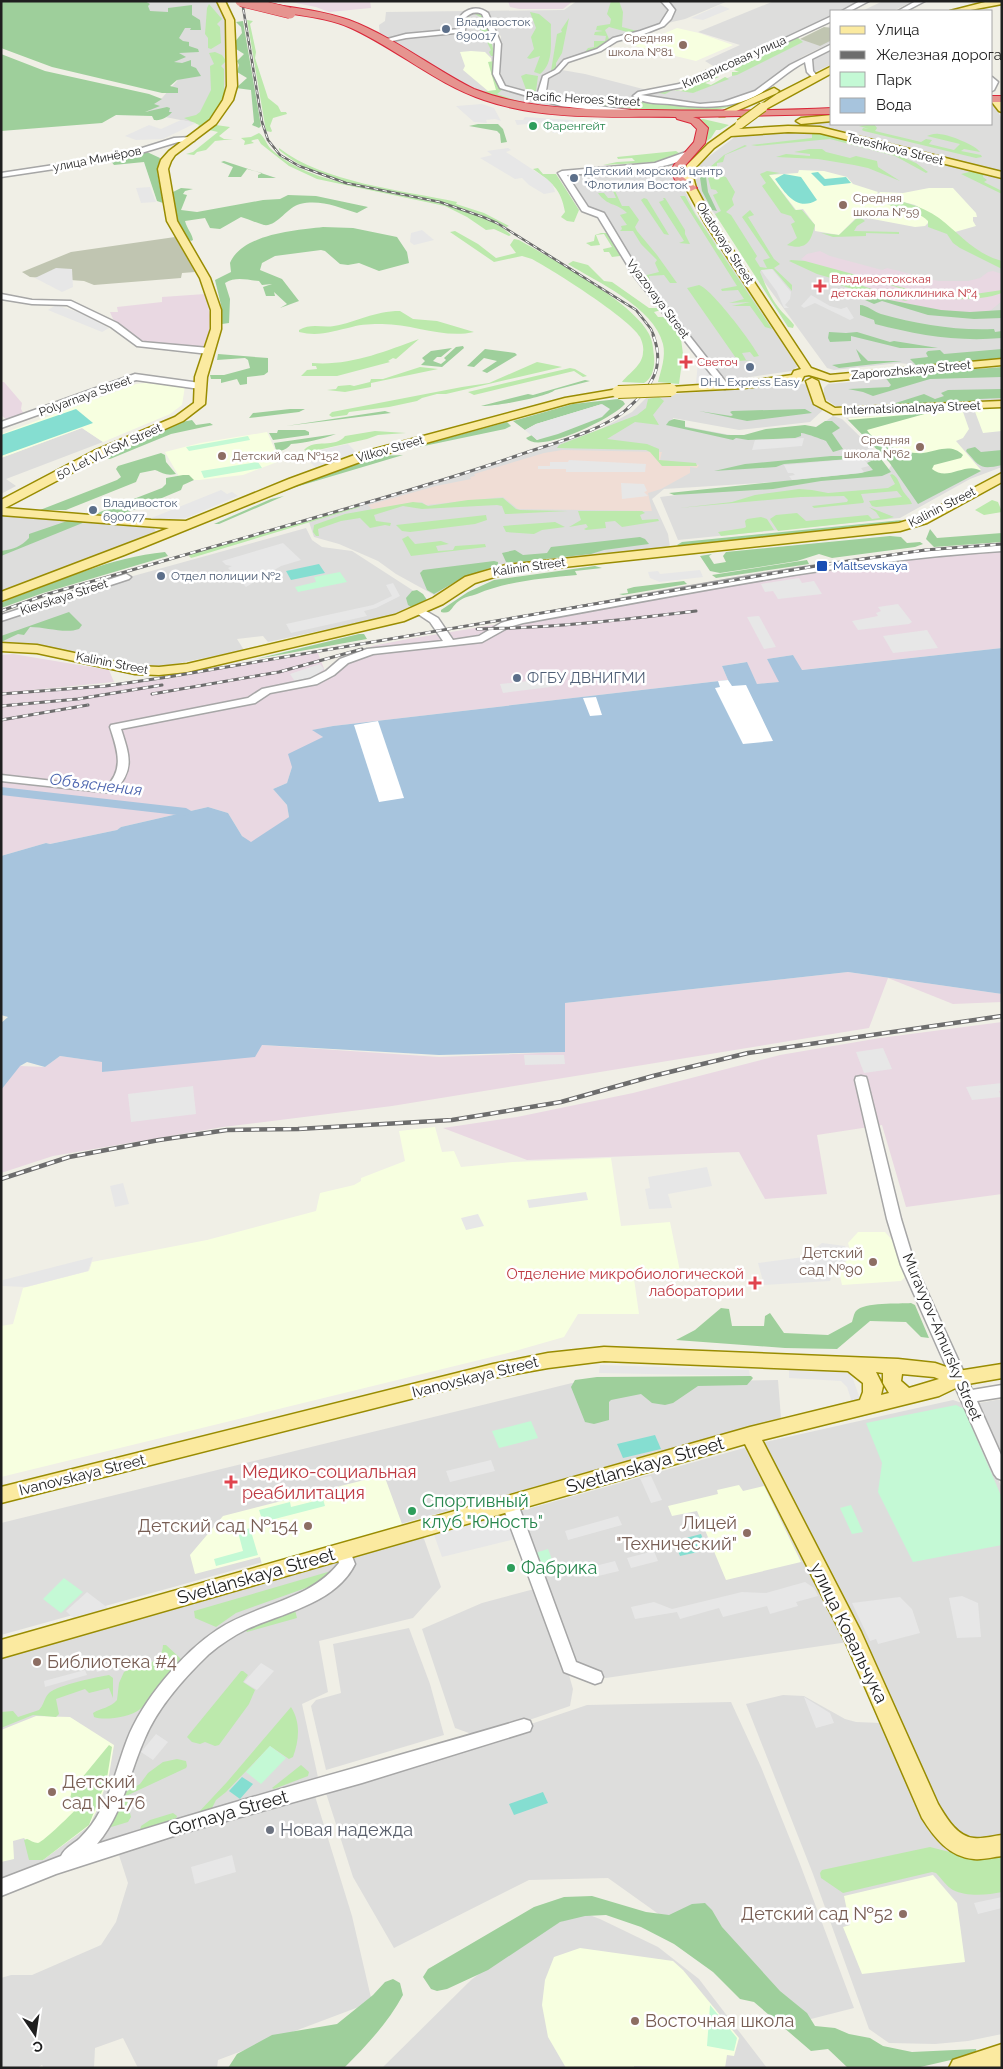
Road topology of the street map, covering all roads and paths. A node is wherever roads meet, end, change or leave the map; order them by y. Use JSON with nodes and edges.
{"nodes":[{"id":1,"x":221,"y":1,"type":"edge"},
{"id":2,"x":241,"y":1,"type":"edge"},
{"id":3,"x":250,"y":1,"type":"edge"},
{"id":4,"x":664,"y":1,"type":"edge"},
{"id":5,"x":866,"y":1,"type":"edge"},
{"id":6,"x":922,"y":1,"type":"edge"},
{"id":7,"x":1002,"y":1,"type":"edge"},
{"id":8,"x":474,"y":2,"type":"dead end"},
{"id":9,"x":476,"y":10,"type":"junction"},
{"id":10,"x":847,"y":10,"type":"edge"},
{"id":11,"x":903,"y":10,"type":"edge"},
{"id":12,"x":959,"y":10,"type":"edge"},
{"id":13,"x":289,"y":12,"type":"junction"},
{"id":14,"x":830,"y":19,"type":"edge"},
{"id":15,"x":383,"y":41,"type":"junction"},
{"id":16,"x":830,"y":47,"type":"edge"},
{"id":17,"x":808,"y":58,"type":"junction"},
{"id":18,"x":830,"y":70,"type":"edge"},
{"id":19,"x":815,"y":77,"type":"junction"},
{"id":20,"x":993,"y":80,"type":"edge"},
{"id":21,"x":796,"y":87,"type":"junction"},
{"id":22,"x":996,"y":100,"type":"edge"},
{"id":23,"x":767,"y":101,"type":"junction"},
{"id":24,"x":577,"y":106,"type":"junction"},
{"id":25,"x":830,"y":111,"type":"edge"},
{"id":26,"x":830,"y":111,"type":"edge"},
{"id":27,"x":627,"y":112,"type":"junction"},
{"id":28,"x":722,"y":114,"type":"joint"},
{"id":29,"x":775,"y":116,"type":"junction"},
{"id":30,"x":680,"y":117,"type":"junction"},
{"id":31,"x":830,"y":118,"type":"edge"},
{"id":32,"x":736,"y":122,"type":"junction"},
{"id":33,"x":192,"y":139,"type":"junction"},
{"id":34,"x":689,"y":154,"type":"junction"},
{"id":35,"x":1,"y":175,"type":"edge"},
{"id":36,"x":1002,"y":175,"type":"edge"},
{"id":37,"x":691,"y":188,"type":"junction"},
{"id":38,"x":1,"y":296,"type":"edge"},
{"id":39,"x":209,"y":352,"type":"junction"},
{"id":40,"x":1002,"y":362,"type":"edge"},
{"id":41,"x":813,"y":376,"type":"junction"},
{"id":42,"x":798,"y":378,"type":"joint"},
{"id":43,"x":200,"y":386,"type":"junction"},
{"id":44,"x":725,"y":386,"type":"junction"},
{"id":45,"x":1002,"y":404,"type":"edge"},
{"id":46,"x":1,"y":426,"type":"edge"},
{"id":47,"x":1002,"y":477,"type":"edge"},
{"id":48,"x":1,"y":506,"type":"edge"},
{"id":49,"x":1,"y":511,"type":"edge"},
{"id":50,"x":156,"y":524,"type":"junction"},
{"id":51,"x":188,"y":525,"type":"junction"},
{"id":52,"x":163,"y":535,"type":"junction"},
{"id":53,"x":1002,"y":548,"type":"edge"},
{"id":54,"x":126,"y":576,"type":"dead end"},
{"id":55,"x":1,"y":597,"type":"edge"},
{"id":56,"x":418,"y":610,"type":"junction"},
{"id":57,"x":1,"y":618,"type":"edge"},
{"id":58,"x":449,"y":642,"type":"junction"},
{"id":59,"x":1,"y":647,"type":"edge"},
{"id":60,"x":1,"y":778,"type":"edge"},
{"id":61,"x":860,"y":1080,"type":"dead end"},
{"id":62,"x":852,"y":1364,"type":"junction"},
{"id":63,"x":898,"y":1366,"type":"junction"},
{"id":64,"x":1002,"y":1371,"type":"edge"},
{"id":65,"x":958,"y":1378,"type":"junction"},
{"id":66,"x":1002,"y":1391,"type":"edge"},
{"id":67,"x":908,"y":1396,"type":"junction"},
{"id":68,"x":967,"y":1397,"type":"junction"},
{"id":69,"x":866,"y":1406,"type":"junction"},
{"id":70,"x":750,"y":1436,"type":"junction"},
{"id":71,"x":1002,"y":1474,"type":"edge"},
{"id":72,"x":1,"y":1495,"type":"edge"},
{"id":73,"x":510,"y":1504,"type":"junction"},
{"id":74,"x":343,"y":1552,"type":"junction"},
{"id":75,"x":1,"y":1649,"type":"edge"},
{"id":76,"x":595,"y":1678,"type":"dead end"},
{"id":77,"x":524,"y":1726,"type":"dead end"},
{"id":78,"x":1002,"y":1845,"type":"edge"},
{"id":79,"x":54,"y":1866,"type":"junction"},
{"id":80,"x":1,"y":1888,"type":"edge"},
{"id":81,"x":1002,"y":2056,"type":"edge"},
{"id":82,"x":961,"y":2068,"type":"edge"}],
"edges":[{"from":1,"to":33,"type":"main road","name":"50 Let VLKSM Street"},
{"from":2,"to":13,"type":"highway","bridge":true},
{"from":3,"to":13,"type":"highway","bridge":true},
{"from":4,"to":24,"type":"street"},
{"from":5,"to":10,"type":"street"},
{"from":6,"to":11,"type":"street"},
{"from":7,"to":12,"type":"main road"},
{"from":8,"to":9,"type":"street"},
{"from":9,"to":15,"type":"street"},
{"from":9,"to":24,"type":"street"},
{"from":13,"to":15,"type":"highway","name":"Pacific Heroes Street"},
{"from":13,"to":30,"type":"highway","name":"Pacific Heroes Street"},
{"from":14,"to":17,"type":"street","name":"Кипарисовая улица"},
{"from":15,"to":27,"type":"highway","name":"Pacific Heroes Street"},
{"from":16,"to":17,"type":"street","name":"Кипарисовая улица"},
{"from":17,"to":19,"type":"street"},
{"from":18,"to":19,"type":"main road"},
{"from":19,"to":21,"type":"main road"},
{"from":20,"to":22,"type":"street"},
{"from":21,"to":23,"type":"main road"},
{"from":21,"to":23,"type":"main road"},
{"from":23,"to":25,"type":"highway"},
{"from":23,"to":32,"type":"main road","bridge":true},
{"from":23,"to":32,"type":"main road"},
{"from":24,"to":27,"type":"street"},
{"from":26,"to":29,"type":"highway"},
{"from":27,"to":28,"type":"highway","name":"Pacific Heroes Street"},
{"from":28,"to":32,"type":"highway","name":"Pacific Heroes Street"},
{"from":29,"to":30,"type":"highway","name":"Pacific Heroes Street"},
{"from":29,"to":32,"type":"highway","name":"Pacific Heroes Street"},
{"from":30,"to":34,"type":"highway"},
{"from":31,"to":32,"type":"main road"},
{"from":32,"to":36,"type":"main road","name":"Tereshkova Street"},
{"from":32,"to":37,"type":"main road","name":"Okatovaya Street"},
{"from":33,"to":35,"type":"street","name":"улица Минёров"},
{"from":33,"to":39,"type":"main road","name":"50 Let VLKSM Street"},
{"from":34,"to":37,"type":"highway"},
{"from":34,"to":44,"type":"street","name":"Vyazovaya Street"},
{"from":37,"to":41,"type":"main road","name":"Okatovaya Street"},
{"from":38,"to":39,"type":"street"},
{"from":39,"to":43,"type":"main road","name":"50 Let VLKSM Street"},
{"from":40,"to":41,"type":"main road","name":"Zaporozhskaya Street"},
{"from":41,"to":42,"type":"main road"},
{"from":41,"to":45,"type":"main road","name":"Internatsionalnaya Street"},
{"from":42,"to":44,"type":"main road","name":"Vilkov Street"},
{"from":43,"to":46,"type":"street","name":"Polyarnaya Street"},
{"from":43,"to":48,"type":"main road","name":"50 Let VLKSM Street"},
{"from":44,"to":51,"type":"main road","name":"Vilkov Street","bridge":true},
{"from":47,"to":56,"type":"main road","name":"Kalinin Street"},
{"from":49,"to":50,"type":"main road"},
{"from":50,"to":51,"type":"main road"},
{"from":50,"to":52,"type":"main road"},
{"from":51,"to":52,"type":"main road","name":"Vilkov Street"},
{"from":52,"to":55,"type":"main road","name":"Vilkov Street"},
{"from":53,"to":58,"type":"street"},
{"from":54,"to":57,"type":"street","name":"Kievskaya Street"},
{"from":56,"to":58,"type":"street"},
{"from":56,"to":59,"type":"main road","name":"Kalinin Street"},
{"from":58,"to":60,"type":"street"},
{"from":61,"to":65,"type":"street","name":"Muravyov-Amursky Street"},
{"from":62,"to":63,"type":"main road","name":"Ivanovskaya Street"},
{"from":62,"to":69,"type":"main road"},
{"from":62,"to":72,"type":"main road","name":"Ivanovskaya Street"},
{"from":63,"to":65,"type":"main road","name":"Ivanovskaya Street"},
{"from":63,"to":67,"type":"main road"},
{"from":64,"to":65,"type":"main road","name":"Svetlanskaya Street"},
{"from":65,"to":67,"type":"main road","name":"Svetlanskaya Street"},
{"from":65,"to":68,"type":"street","name":"Muravyov-Amursky Street"},
{"from":66,"to":68,"type":"street"},
{"from":67,"to":69,"type":"main road","name":"Svetlanskaya Street"},
{"from":68,"to":71,"type":"street","name":"Muravyov-Amursky Street"},
{"from":69,"to":70,"type":"main road","name":"Svetlanskaya Street"},
{"from":70,"to":73,"type":"main road","name":"Svetlanskaya Street"},
{"from":70,"to":78,"type":"main road","name":"улица Ковальчука"},
{"from":73,"to":74,"type":"main road","name":"Svetlanskaya Street"},
{"from":73,"to":76,"type":"street"},
{"from":74,"to":75,"type":"main road","name":"Svetlanskaya Street"},
{"from":74,"to":79,"type":"street"},
{"from":77,"to":79,"type":"street","name":"Gornaya Street"},
{"from":79,"to":80,"type":"street","name":"Gornaya Street"},
{"from":81,"to":82,"type":"main road"}]}
